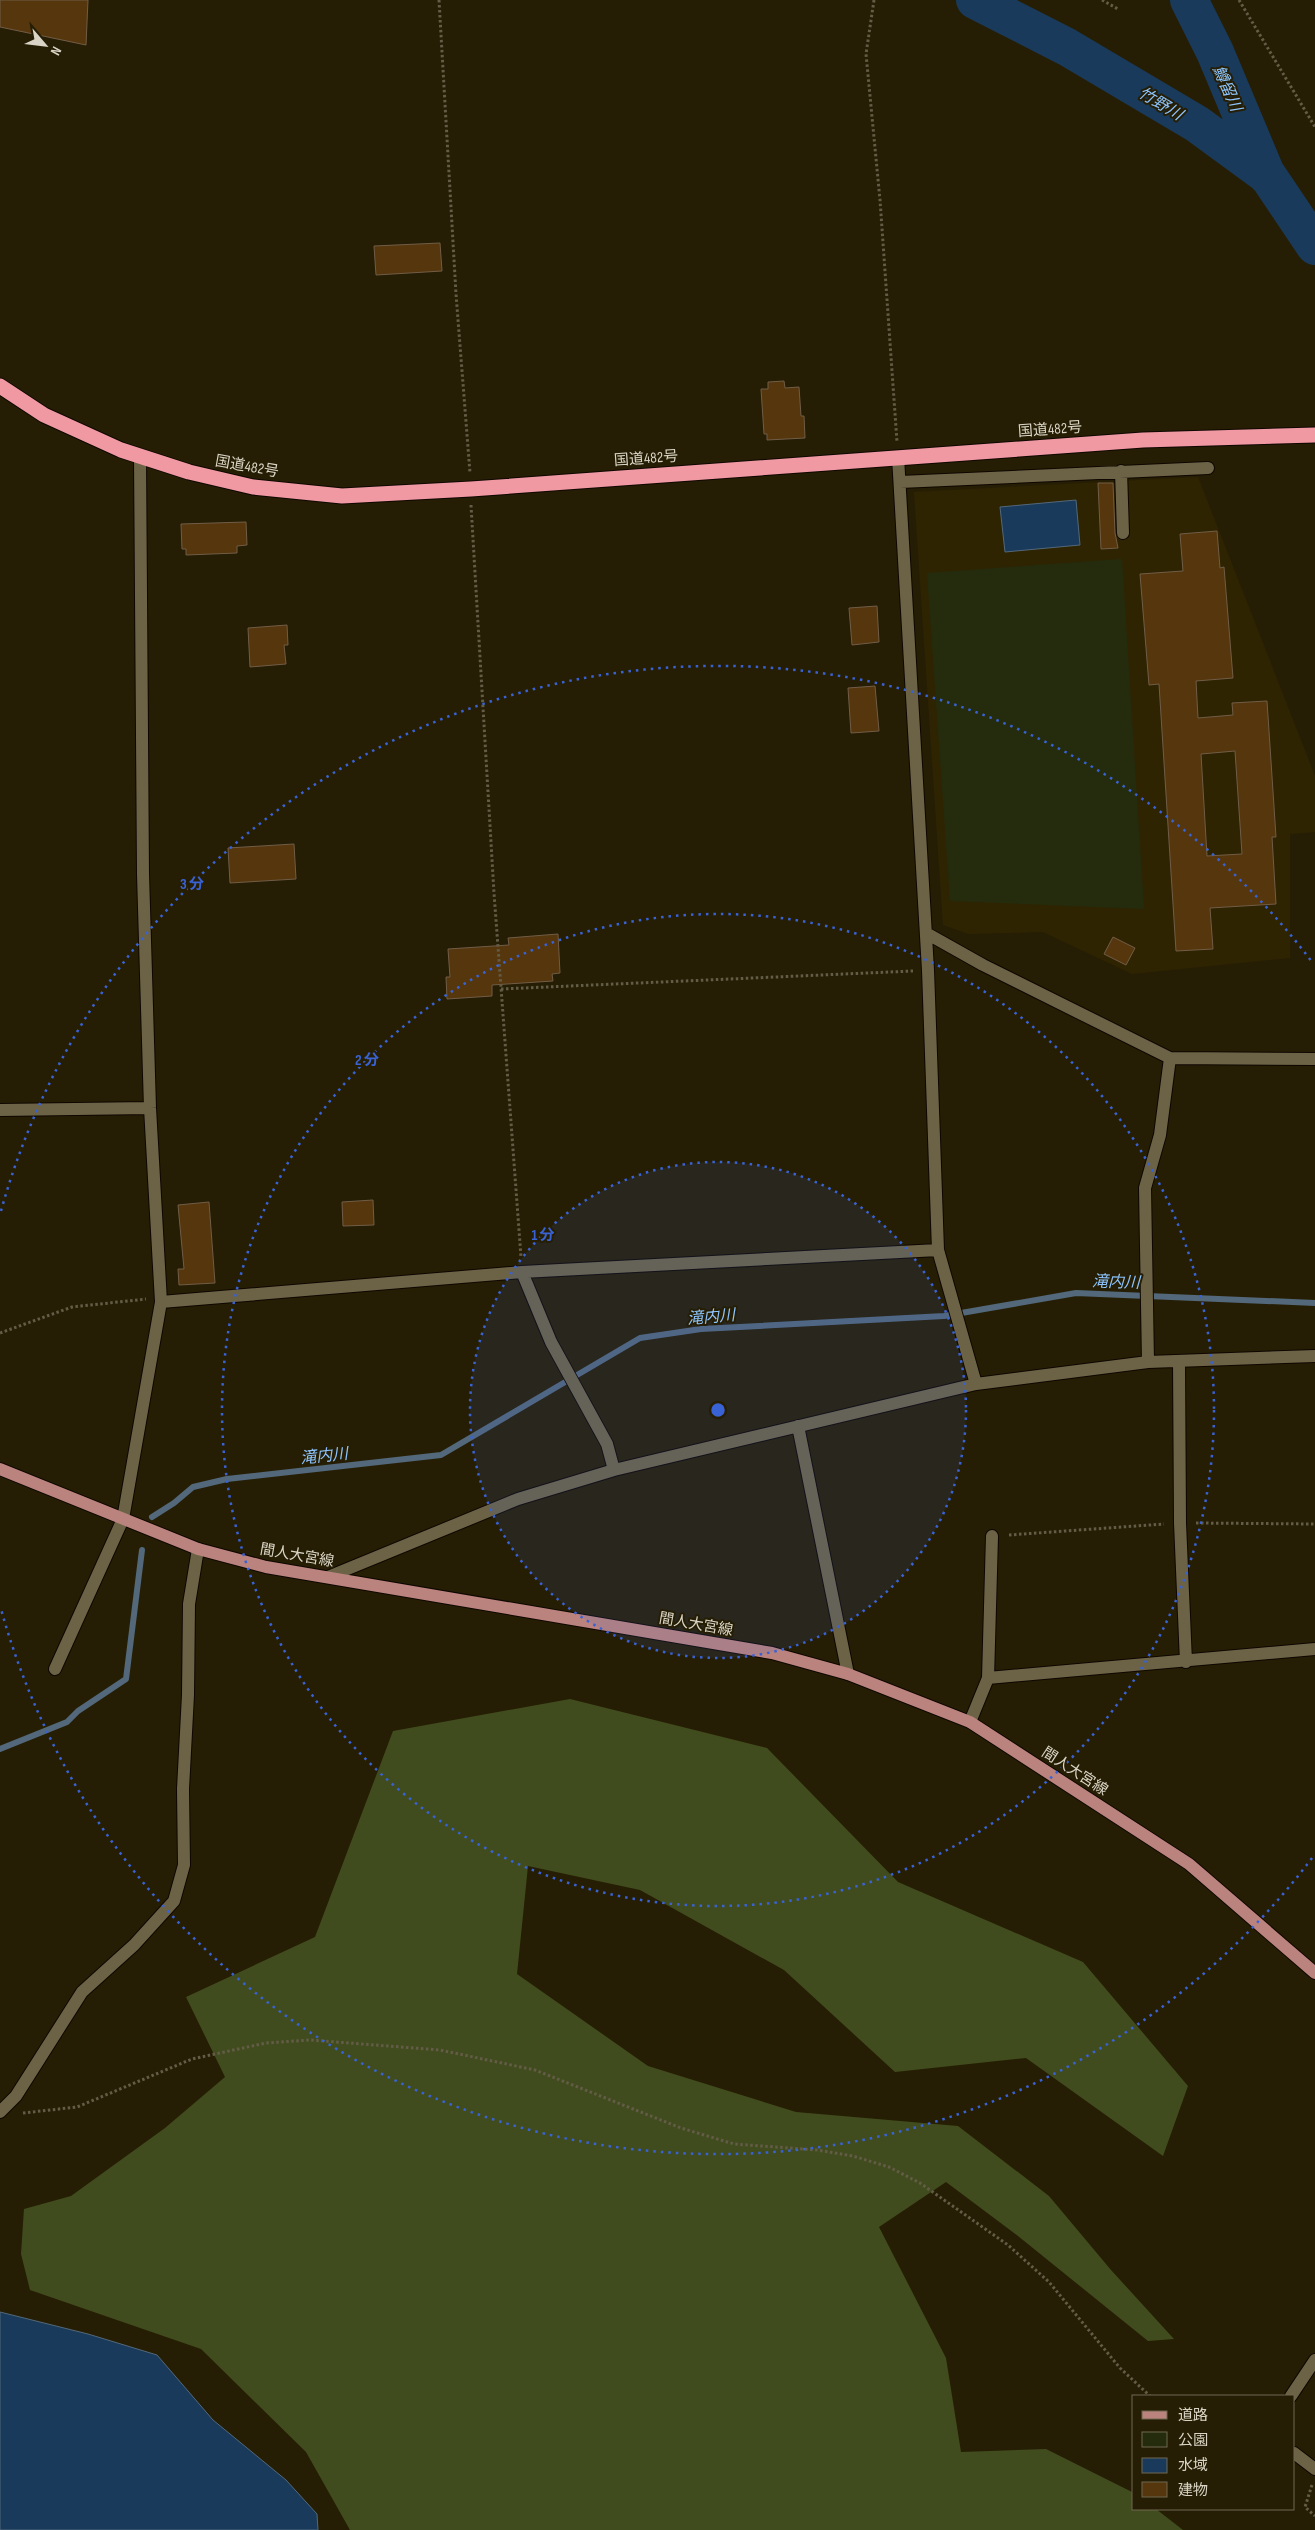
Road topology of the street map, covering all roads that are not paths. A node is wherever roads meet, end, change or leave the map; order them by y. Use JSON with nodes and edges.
{"nodes":[{"id":1,"x":0,"y":386,"type":"edge"},
{"id":2,"x":1315,"y":435,"type":"edge"},
{"id":3,"x":140,"y":456,"type":"junction"},
{"id":4,"x":898,"y":457,"type":"junction"},
{"id":5,"x":1208,"y":468,"type":"dead end"},
{"id":6,"x":1121,"y":471,"type":"junction"},
{"id":7,"x":900,"y":482,"type":"junction"},
{"id":8,"x":1124,"y":533,"type":"dead end"},
{"id":9,"x":926,"y":933,"type":"junction"},
{"id":10,"x":1170,"y":1058,"type":"junction"},
{"id":11,"x":1315,"y":1059,"type":"edge"},
{"id":12,"x":150,"y":1108,"type":"junction"},
{"id":13,"x":0,"y":1110,"type":"edge"},
{"id":14,"x":938,"y":1250,"type":"junction"},
{"id":15,"x":522,"y":1272,"type":"junction"},
{"id":16,"x":161,"y":1300,"type":"junction"},
{"id":17,"x":1315,"y":1356,"type":"edge"},
{"id":18,"x":1179,"y":1361,"type":"junction"},
{"id":19,"x":1148,"y":1362,"type":"junction"},
{"id":20,"x":976,"y":1384,"type":"junction"},
{"id":21,"x":798,"y":1426,"type":"junction"},
{"id":22,"x":0,"y":1469,"type":"edge"},
{"id":23,"x":614,"y":1470,"type":"junction"},
{"id":24,"x":123,"y":1519,"type":"junction"},
{"id":25,"x":992,"y":1536,"type":"road end"},
{"id":26,"x":198,"y":1549,"type":"junction"},
{"id":27,"x":328,"y":1577,"type":"junction"},
{"id":28,"x":1315,"y":1649,"type":"edge"},
{"id":29,"x":1186,"y":1662,"type":"junction"},
{"id":30,"x":55,"y":1669,"type":"dead end"},
{"id":31,"x":848,"y":1674,"type":"junction"},
{"id":32,"x":988,"y":1678,"type":"junction"},
{"id":33,"x":970,"y":1722,"type":"junction"},
{"id":34,"x":1315,"y":1973,"type":"edge"},
{"id":35,"x":0,"y":2112,"type":"edge"},
{"id":36,"x":1315,"y":2360,"type":"edge"},
{"id":37,"x":1292,"y":2395,"type":"edge"},
{"id":38,"x":1295,"y":2454,"type":"edge"},
{"id":39,"x":1315,"y":2469,"type":"edge"}],
"edges":[{"from":1,"to":3,"type":"highway","name":"国道482号"},
{"from":2,"to":4,"type":"highway","name":"国道482号"},
{"from":3,"to":4,"type":"highway","name":"国道482号"},
{"from":3,"to":12,"type":"street"},
{"from":4,"to":7,"type":"street"},
{"from":5,"to":6,"type":"street"},
{"from":6,"to":7,"type":"street"},
{"from":6,"to":8,"type":"street"},
{"from":7,"to":9,"type":"street"},
{"from":9,"to":10,"type":"street"},
{"from":9,"to":14,"type":"street"},
{"from":10,"to":11,"type":"street"},
{"from":10,"to":19,"type":"street"},
{"from":12,"to":13,"type":"street"},
{"from":12,"to":16,"type":"street"},
{"from":14,"to":15,"type":"street"},
{"from":14,"to":20,"type":"street"},
{"from":15,"to":16,"type":"street"},
{"from":15,"to":23,"type":"street"},
{"from":16,"to":24,"type":"street"},
{"from":17,"to":18,"type":"street"},
{"from":18,"to":19,"type":"street"},
{"from":18,"to":29,"type":"street"},
{"from":19,"to":20,"type":"street"},
{"from":20,"to":21,"type":"street"},
{"from":21,"to":23,"type":"street"},
{"from":21,"to":31,"type":"street"},
{"from":22,"to":24,"type":"main road","name":"間人大宮線"},
{"from":23,"to":27,"type":"street"},
{"from":24,"to":26,"type":"main road","name":"間人大宮線"},
{"from":24,"to":30,"type":"street"},
{"from":25,"to":32,"type":"street"},
{"from":26,"to":27,"type":"main road","name":"間人大宮線"},
{"from":26,"to":35,"type":"street"},
{"from":27,"to":31,"type":"main road","name":"間人大宮線"},
{"from":28,"to":29,"type":"street"},
{"from":29,"to":32,"type":"street"},
{"from":31,"to":33,"type":"main road","name":"間人大宮線"},
{"from":32,"to":33,"type":"street"},
{"from":33,"to":34,"type":"main road","name":"間人大宮線"},
{"from":36,"to":37,"type":"street"},
{"from":38,"to":39,"type":"street"}]}
